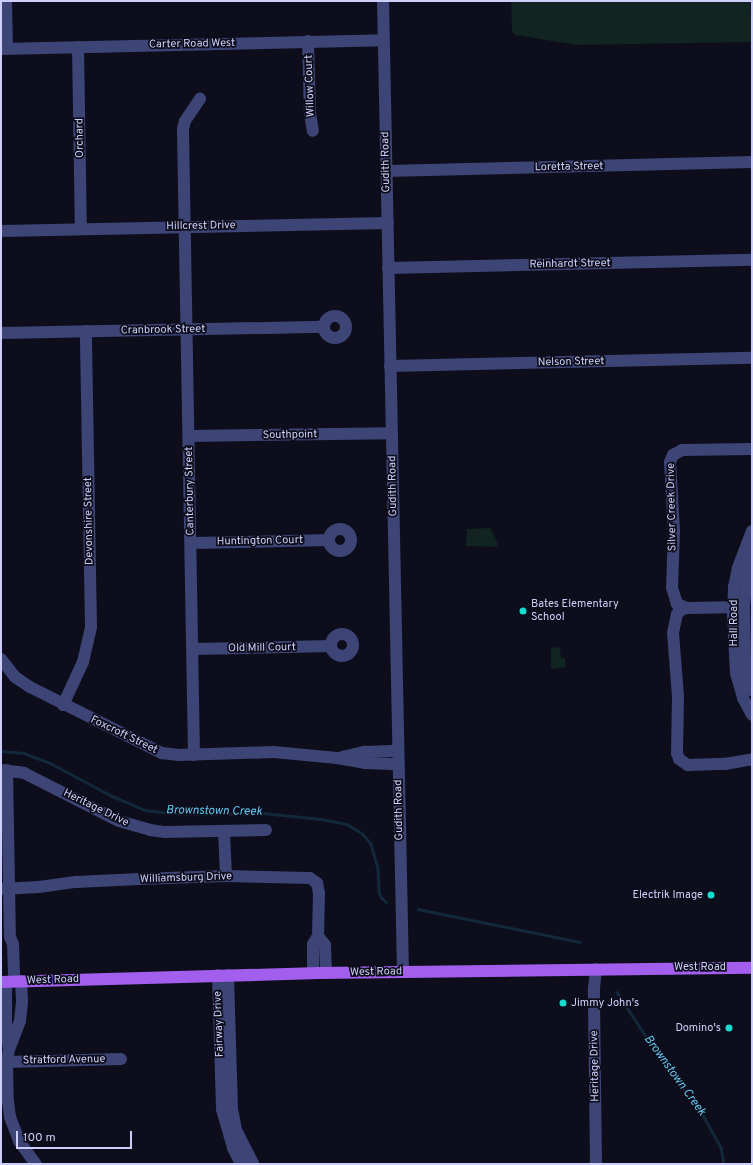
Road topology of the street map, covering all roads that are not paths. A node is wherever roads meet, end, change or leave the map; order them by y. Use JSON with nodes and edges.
{"nodes":[{"id":1,"x":6,"y":1,"type":"edge"},
{"id":2,"x":383,"y":1,"type":"edge"},
{"id":3,"x":384,"y":40,"type":"junction"},
{"id":4,"x":308,"y":41,"type":"junction"},
{"id":5,"x":78,"y":47,"type":"junction"},
{"id":6,"x":4,"y":49,"type":"edge"},
{"id":7,"x":200,"y":99,"type":"dead end"},
{"id":8,"x":313,"y":131,"type":"dead end"},
{"id":9,"x":752,"y":162,"type":"edge"},
{"id":10,"x":386,"y":171,"type":"junction"},
{"id":11,"x":388,"y":223,"type":"junction"},
{"id":12,"x":184,"y":227,"type":"junction"},
{"id":13,"x":82,"y":229,"type":"junction"},
{"id":14,"x":1,"y":231,"type":"edge"},
{"id":15,"x":752,"y":260,"type":"edge"},
{"id":16,"x":388,"y":268,"type":"junction"},
{"id":17,"x":324,"y":327,"type":"dead end"},
{"id":18,"x":187,"y":329,"type":"junction"},
{"id":19,"x":86,"y":331,"type":"junction"},
{"id":20,"x":1,"y":333,"type":"edge"},
{"id":21,"x":752,"y":358,"type":"edge"},
{"id":22,"x":390,"y":366,"type":"junction"},
{"id":23,"x":392,"y":433,"type":"junction"},
{"id":24,"x":189,"y":436,"type":"junction"},
{"id":25,"x":752,"y":449,"type":"edge"},
{"id":26,"x":752,"y":531,"type":"edge"},
{"id":27,"x":329,"y":540,"type":"dead end"},
{"id":28,"x":191,"y":543,"type":"junction"},
{"id":29,"x":752,"y":557,"type":"edge"},
{"id":30,"x":745,"y":607,"type":"edge"},
{"id":31,"x":688,"y":608,"type":"junction"},
{"id":32,"x":331,"y":646,"type":"dead end"},
{"id":33,"x":193,"y":649,"type":"junction"},
{"id":34,"x":1,"y":659,"type":"edge"},
{"id":35,"x":752,"y":690,"type":"edge"},
{"id":36,"x":63,"y":705,"type":"junction"},
{"id":37,"x":752,"y":715,"type":"edge"},
{"id":38,"x":398,"y":751,"type":"junction"},
{"id":39,"x":194,"y":755,"type":"junction"},
{"id":40,"x":337,"y":758,"type":"junction"},
{"id":41,"x":752,"y":759,"type":"edge"},
{"id":42,"x":398,"y":764,"type":"junction"},
{"id":43,"x":4,"y":770,"type":"edge"},
{"id":44,"x":266,"y":830,"type":"dead end"},
{"id":45,"x":224,"y":831,"type":"junction"},
{"id":46,"x":226,"y":876,"type":"junction"},
{"id":47,"x":5,"y":888,"type":"edge"},
{"id":48,"x":318,"y":936,"type":"junction"},
{"id":49,"x":752,"y":968,"type":"edge"},
{"id":50,"x":596,"y":969,"type":"junction"},
{"id":51,"x":403,"y":972,"type":"junction"},
{"id":52,"x":313,"y":973,"type":"junction"},
{"id":53,"x":326,"y":973,"type":"junction"},
{"id":54,"x":223,"y":975,"type":"junction"},
{"id":55,"x":10,"y":981,"type":"edge"},
{"id":56,"x":121,"y":1059,"type":"dead end"},
{"id":57,"x":8,"y":1062,"type":"junction"},
{"id":58,"x":226,"y":1072,"type":"junction"},
{"id":59,"x":36,"y":1164,"type":"edge"},
{"id":60,"x":241,"y":1164,"type":"edge"},
{"id":61,"x":253,"y":1164,"type":"edge"},
{"id":62,"x":596,"y":1164,"type":"edge"}],
"edges":[{"from":1,"to":6,"type":"street"},
{"from":2,"to":3,"type":"street","name":"Gudith Road"},
{"from":3,"to":4,"type":"street","name":"Carter Road West"},
{"from":3,"to":10,"type":"street","name":"Gudith Road"},
{"from":4,"to":5,"type":"street","name":"Carter Road West"},
{"from":4,"to":8,"type":"street","name":"Willow Court"},
{"from":5,"to":6,"type":"street","name":"Carter Road West"},
{"from":5,"to":13,"type":"street","name":"Orchard"},
{"from":7,"to":12,"type":"street","name":"Canterbury Street"},
{"from":9,"to":10,"type":"street","name":"Loretta Street"},
{"from":10,"to":11,"type":"street","name":"Gudith Road"},
{"from":11,"to":12,"type":"street","name":"Hillcrest Drive"},
{"from":11,"to":16,"type":"street","name":"Gudith Road"},
{"from":12,"to":13,"type":"street","name":"Hillcrest Drive"},
{"from":12,"to":18,"type":"street","name":"Canterbury Street"},
{"from":13,"to":14,"type":"street","name":"Hillcrest Drive"},
{"from":15,"to":16,"type":"street","name":"Reinhardt Street"},
{"from":16,"to":22,"type":"street","name":"Gudith Road"},
{"from":17,"to":18,"type":"street","name":"Cranbrook Street"},
{"from":18,"to":19,"type":"street","name":"Cranbrook Street"},
{"from":18,"to":24,"type":"street","name":"Canterbury Street"},
{"from":19,"to":20,"type":"street","name":"Cranbrook Street"},
{"from":19,"to":36,"type":"street","name":"Devonshire Street"},
{"from":21,"to":22,"type":"street","name":"Nelson Street"},
{"from":22,"to":23,"type":"street","name":"Gudith Road"},
{"from":23,"to":24,"type":"street","name":"Southpoint"},
{"from":23,"to":38,"type":"street","name":"Gudith Road"},
{"from":24,"to":28,"type":"street","name":"Canterbury Street"},
{"from":25,"to":31,"type":"street","name":"Silver Creek Drive"},
{"from":26,"to":30,"type":"street","name":"Hall Road"},
{"from":27,"to":28,"type":"street","name":"Huntington Court"},
{"from":28,"to":33,"type":"street","name":"Canterbury Street"},
{"from":29,"to":30,"type":"street","name":"Hall Road"},
{"from":30,"to":31,"type":"street"},
{"from":30,"to":35,"type":"street","name":"Hall Road"},
{"from":30,"to":37,"type":"street","name":"Hall Road"},
{"from":31,"to":41,"type":"street"},
{"from":32,"to":33,"type":"street","name":"Old Mill Court"},
{"from":33,"to":39,"type":"street","name":"Canterbury Street"},
{"from":34,"to":36,"type":"street","name":"Foxcroft Street"},
{"from":36,"to":39,"type":"street","name":"Foxcroft Street"},
{"from":38,"to":40,"type":"street","name":"Foxcroft Street"},
{"from":38,"to":42,"type":"street","name":"Gudith Road"},
{"from":39,"to":40,"type":"street","name":"Foxcroft Street"},
{"from":40,"to":42,"type":"street","name":"Foxcroft Street"},
{"from":42,"to":51,"type":"street","name":"Gudith Road"},
{"from":43,"to":45,"type":"street","name":"Heritage Drive"},
{"from":43,"to":47,"type":"street"},
{"from":44,"to":45,"type":"street","name":"Heritage Drive"},
{"from":45,"to":46,"type":"street"},
{"from":46,"to":47,"type":"street","name":"Williamsburg Drive"},
{"from":46,"to":48,"type":"street","name":"Williamsburg Drive"},
{"from":47,"to":55,"type":"street"},
{"from":48,"to":52,"type":"street","name":"Williamsburg Drive"},
{"from":48,"to":53,"type":"street","name":"Williamsburg Drive"},
{"from":49,"to":50,"type":"main road","name":"West Road"},
{"from":50,"to":51,"type":"main road","name":"West Road"},
{"from":50,"to":62,"type":"street","name":"Heritage Drive"},
{"from":51,"to":53,"type":"main road","name":"West Road"},
{"from":52,"to":53,"type":"main road","name":"West Road"},
{"from":52,"to":54,"type":"main road","name":"West Road"},
{"from":54,"to":55,"type":"main road","name":"West Road"},
{"from":54,"to":58,"type":"street","name":"Fairway Drive"},
{"from":55,"to":57,"type":"street"},
{"from":56,"to":57,"type":"street","name":"Stratford Avenue"},
{"from":57,"to":59,"type":"street"},
{"from":58,"to":60,"type":"street","name":"Fairway Drive"},
{"from":58,"to":61,"type":"street","name":"Fairway Drive"}]}
